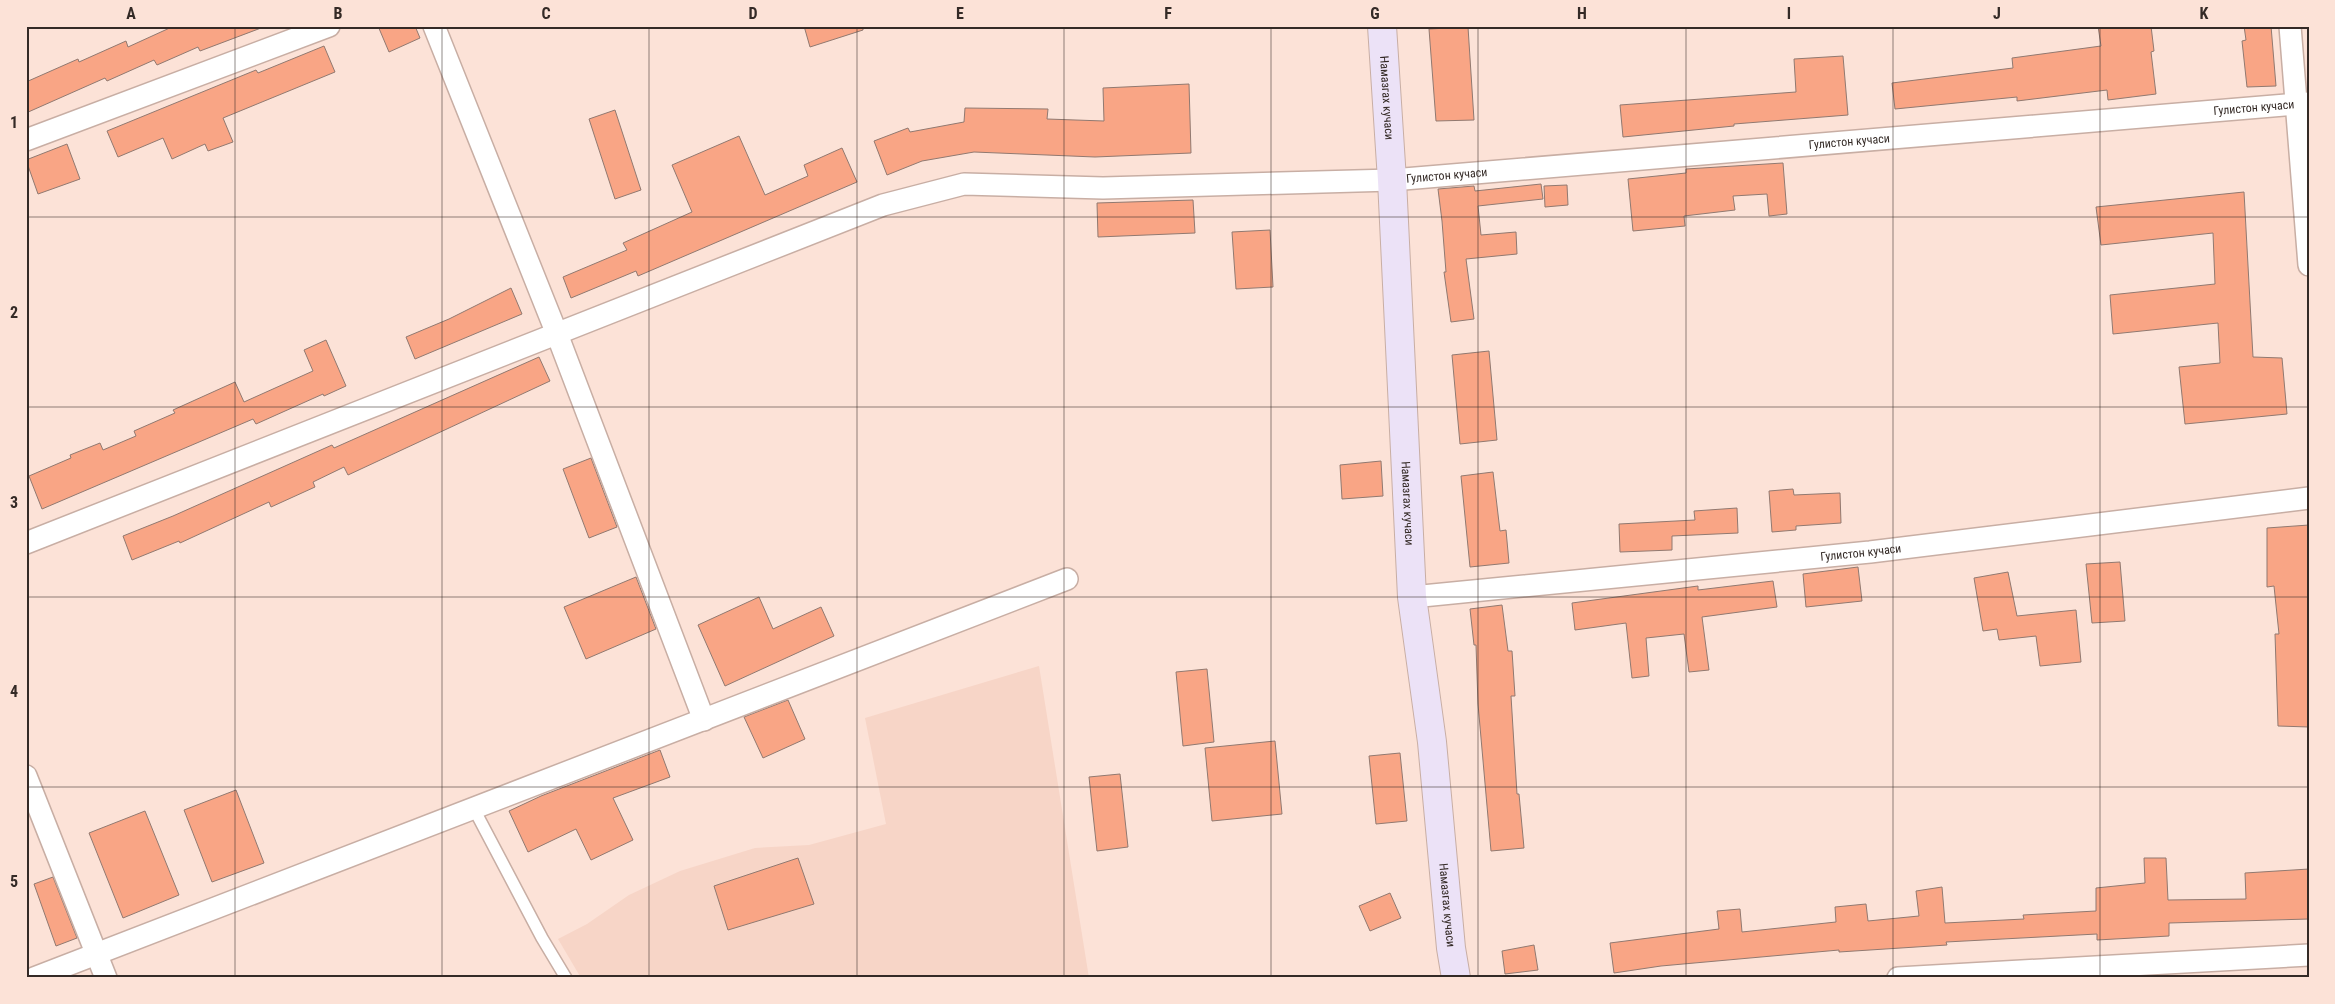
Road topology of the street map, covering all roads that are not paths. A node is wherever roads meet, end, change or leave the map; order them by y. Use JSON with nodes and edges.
{"nodes":[{"id":1,"x":329,"y":26,"type":"edge"},
{"id":2,"x":434,"y":26,"type":"edge"},
{"id":3,"x":1382,"y":26,"type":"edge"},
{"id":4,"x":2290,"y":26,"type":"edge"},
{"id":5,"x":2303,"y":104,"type":"edge"},
{"id":6,"x":26,"y":140,"type":"edge"},
{"id":7,"x":1392,"y":180,"type":"junction"},
{"id":8,"x":2309,"y":265,"type":"edge"},
{"id":9,"x":557,"y":334,"type":"junction"},
{"id":10,"x":2309,"y":498,"type":"edge"},
{"id":11,"x":26,"y":543,"type":"edge"},
{"id":12,"x":1067,"y":580,"type":"dead end"},
{"id":13,"x":1412,"y":597,"type":"junction"},
{"id":14,"x":704,"y":720,"type":"junction"},
{"id":15,"x":26,"y":776,"type":"edge"},
{"id":16,"x":474,"y":809,"type":"junction"},
{"id":17,"x":97,"y":955,"type":"junction"},
{"id":18,"x":2309,"y":956,"type":"edge"},
{"id":19,"x":34,"y":978,"type":"edge"},
{"id":20,"x":106,"y":978,"type":"edge"},
{"id":21,"x":566,"y":978,"type":"edge"},
{"id":22,"x":1456,"y":978,"type":"edge"},
{"id":23,"x":1898,"y":978,"type":"edge"}],
"edges":[{"from":1,"to":6,"type":"street"},
{"from":2,"to":9,"type":"street"},
{"from":3,"to":7,"type":"street","name":"Намазгах кучаси"},
{"from":4,"to":5,"type":"street"},
{"from":5,"to":7,"type":"street","name":"Гулистон кучаси"},
{"from":5,"to":8,"type":"street"},
{"from":7,"to":9,"type":"street","name":"Гулистон кучаси"},
{"from":7,"to":13,"type":"street","name":"Намазгах кучаси"},
{"from":9,"to":11,"type":"street","name":"Гулистон кучаси"},
{"from":9,"to":14,"type":"street"},
{"from":10,"to":13,"type":"street","name":"Гулистон кучаси"},
{"from":12,"to":14,"type":"street"},
{"from":13,"to":22,"type":"street","name":"Намазгах кучаси"},
{"from":14,"to":16,"type":"street"},
{"from":15,"to":17,"type":"street"},
{"from":16,"to":17,"type":"street"},
{"from":16,"to":21,"type":"lane"},
{"from":17,"to":19,"type":"street"},
{"from":17,"to":20,"type":"street"},
{"from":18,"to":23,"type":"street"}]}
